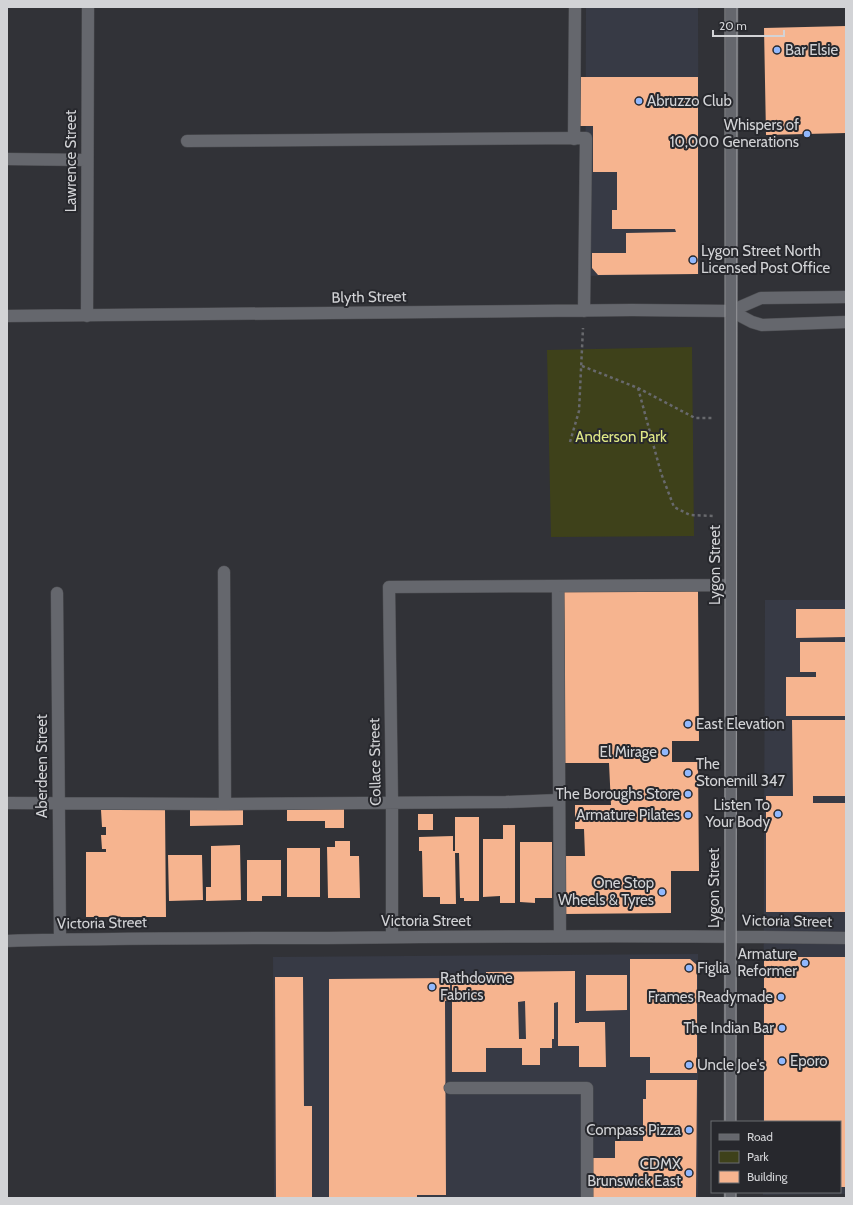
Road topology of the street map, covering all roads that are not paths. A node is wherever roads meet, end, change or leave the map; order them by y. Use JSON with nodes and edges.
{"nodes":[{"id":1,"x":88,"y":7,"type":"edge"},
{"id":2,"x":575,"y":7,"type":"edge"},
{"id":3,"x":732,"y":7,"type":"edge"},
{"id":4,"x":574,"y":138,"type":"junction"},
{"id":5,"x":188,"y":141,"type":"dead end"},
{"id":6,"x":7,"y":159,"type":"edge"},
{"id":7,"x":87,"y":160,"type":"junction"},
{"id":8,"x":846,"y":297,"type":"edge"},
{"id":9,"x":584,"y":311,"type":"junction"},
{"id":10,"x":731,"y":311,"type":"junction"},
{"id":11,"x":7,"y":316,"type":"edge"},
{"id":12,"x":87,"y":316,"type":"junction"},
{"id":13,"x":846,"y":322,"type":"edge"},
{"id":14,"x":224,"y":572,"type":"dead end"},
{"id":15,"x":731,"y":585,"type":"junction"},
{"id":16,"x":558,"y":586,"type":"junction"},
{"id":17,"x":56,"y":593,"type":"dead end"},
{"id":18,"x":560,"y":800,"type":"junction"},
{"id":19,"x":392,"y":802,"type":"junction"},
{"id":20,"x":7,"y":803,"type":"edge"},
{"id":21,"x":58,"y":804,"type":"junction"},
{"id":22,"x":225,"y":804,"type":"junction"},
{"id":23,"x":560,"y":936,"type":"junction"},
{"id":24,"x":730,"y":936,"type":"junction"},
{"id":25,"x":392,"y":937,"type":"junction"},
{"id":26,"x":846,"y":938,"type":"edge"},
{"id":27,"x":60,"y":939,"type":"junction"},
{"id":28,"x":7,"y":941,"type":"edge"},
{"id":29,"x":450,"y":1088,"type":"dead end"},
{"id":30,"x":730,"y":1121,"type":"edge"},
{"id":31,"x":587,"y":1198,"type":"edge"}],
"edges":[{"from":1,"to":7,"type":"street","name":"Lawrence Street"},
{"from":2,"to":4,"type":"street"},
{"from":3,"to":10,"type":"street","name":"Lygon Street"},
{"from":4,"to":5,"type":"street"},
{"from":4,"to":9,"type":"street"},
{"from":6,"to":7,"type":"street"},
{"from":7,"to":12,"type":"street","name":"Lawrence Street"},
{"from":8,"to":10,"type":"street","name":"Blyth Street"},
{"from":9,"to":10,"type":"street","name":"Blyth Street"},
{"from":9,"to":12,"type":"street","name":"Blyth Street"},
{"from":10,"to":13,"type":"street","name":"Blyth Street"},
{"from":10,"to":15,"type":"street","name":"Lygon Street"},
{"from":11,"to":12,"type":"street","name":"Blyth Street"},
{"from":14,"to":22,"type":"street"},
{"from":15,"to":16,"type":"street"},
{"from":15,"to":24,"type":"street","name":"Lygon Street"},
{"from":16,"to":18,"type":"street"},
{"from":16,"to":19,"type":"street","name":"Collace Street"},
{"from":17,"to":21,"type":"street","name":"Aberdeen Street"},
{"from":18,"to":19,"type":"street"},
{"from":18,"to":23,"type":"street"},
{"from":19,"to":22,"type":"street"},
{"from":19,"to":25,"type":"street","name":"Collace Street"},
{"from":20,"to":21,"type":"street"},
{"from":21,"to":22,"type":"street"},
{"from":21,"to":27,"type":"street","name":"Aberdeen Street"},
{"from":23,"to":24,"type":"street","name":"Victoria Street"},
{"from":23,"to":25,"type":"street","name":"Victoria Street"},
{"from":24,"to":26,"type":"street","name":"Victoria Street"},
{"from":24,"to":30,"type":"street","name":"Lygon Street"},
{"from":25,"to":27,"type":"street","name":"Victoria Street"},
{"from":27,"to":28,"type":"street","name":"Victoria Street"},
{"from":29,"to":31,"type":"street"}]}
